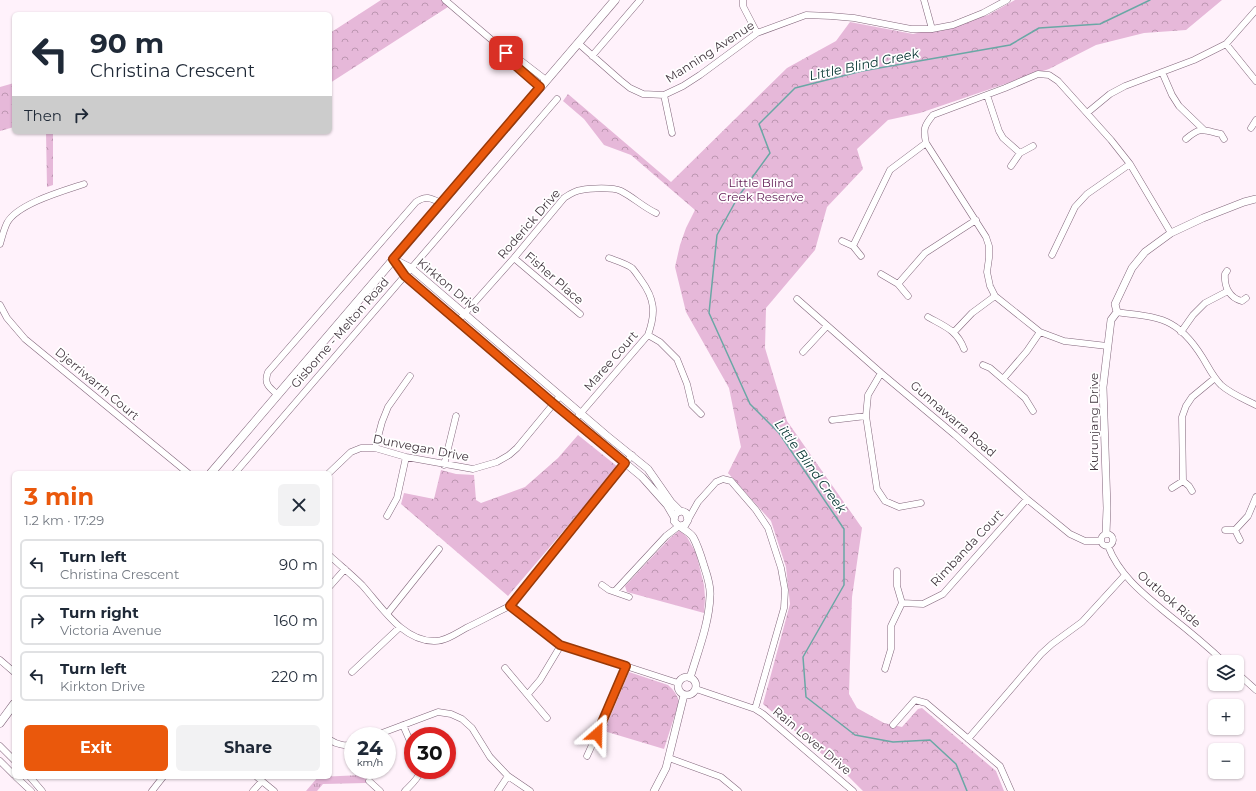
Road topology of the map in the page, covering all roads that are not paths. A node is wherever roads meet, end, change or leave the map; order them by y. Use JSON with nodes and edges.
{"nodes":[{"id":1,"x":445,"y":0,"type":"edge"},
{"id":2,"x":615,"y":0,"type":"edge"},
{"id":3,"x":640,"y":0,"type":"edge"},
{"id":4,"x":743,"y":0,"type":"edge"},
{"id":5,"x":924,"y":0,"type":"edge"},
{"id":6,"x":1007,"y":0,"type":"edge"},
{"id":7,"x":1256,"y":10,"type":"edge"},
{"id":8,"x":932,"y":29,"type":"junction"},
{"id":9,"x":757,"y":33,"type":"junction"},
{"id":10,"x":578,"y":43,"type":"junction"},
{"id":11,"x":1226,"y":44,"type":"junction"},
{"id":12,"x":592,"y":56,"type":"junction"},
{"id":13,"x":1162,"y":72,"type":"junction"},
{"id":14,"x":1256,"y":82,"type":"edge"},
{"id":15,"x":543,"y":84,"type":"junction"},
{"id":16,"x":664,"y":95,"type":"junction"},
{"id":17,"x":987,"y":95,"type":"junction"},
{"id":18,"x":557,"y":99,"type":"dead end"},
{"id":19,"x":1087,"y":113,"type":"junction"},
{"id":20,"x":1256,"y":120,"type":"edge"},
{"id":21,"x":1251,"y":128,"type":"dead end"},
{"id":22,"x":1204,"y":130,"type":"junction"},
{"id":23,"x":672,"y":133,"type":"dead end"},
{"id":24,"x":1186,"y":139,"type":"dead end"},
{"id":25,"x":1224,"y":139,"type":"dead end"},
{"id":26,"x":926,"y":143,"type":"junction"},
{"id":27,"x":1033,"y":146,"type":"dead end"},
{"id":28,"x":1020,"y":153,"type":"junction"},
{"id":29,"x":1130,"y":164,"type":"junction"},
{"id":30,"x":1011,"y":166,"type":"dead end"},
{"id":31,"x":84,"y":184,"type":"dead end"},
{"id":32,"x":1256,"y":199,"type":"edge"},
{"id":33,"x":441,"y":203,"type":"junction"},
{"id":34,"x":656,"y":213,"type":"dead end"},
{"id":35,"x":976,"y":220,"type":"junction"},
{"id":36,"x":1171,"y":233,"type":"junction"},
{"id":37,"x":842,"y":241,"type":"dead end"},
{"id":38,"x":0,"y":244,"type":"edge"},
{"id":39,"x":852,"y":246,"type":"junction"},
{"id":40,"x":1052,"y":255,"type":"dead end"},
{"id":41,"x":862,"y":256,"type":"dead end"},
{"id":42,"x":514,"y":258,"type":"junction"},
{"id":43,"x":609,"y":258,"type":"dead end"},
{"id":44,"x":393,"y":259,"type":"junction"},
{"id":45,"x":411,"y":268,"type":"junction"},
{"id":46,"x":1228,"y":271,"type":"dead end"},
{"id":47,"x":881,"y":274,"type":"dead end"},
{"id":48,"x":405,"y":276,"type":"junction"},
{"id":49,"x":898,"y":284,"type":"junction"},
{"id":50,"x":1228,"y":291,"type":"junction"},
{"id":51,"x":908,"y":296,"type":"dead end"},
{"id":52,"x":995,"y":296,"type":"junction"},
{"id":53,"x":1246,"y":298,"type":"dead end"},
{"id":54,"x":797,"y":299,"type":"dead end"},
{"id":55,"x":0,"y":305,"type":"edge"},
{"id":56,"x":1117,"y":312,"type":"junction"},
{"id":57,"x":465,"y":314,"type":"junction"},
{"id":58,"x":580,"y":314,"type":"dead end"},
{"id":59,"x":928,"y":317,"type":"dead end"},
{"id":60,"x":458,"y":321,"type":"junction"},
{"id":61,"x":827,"y":326,"type":"junction"},
{"id":62,"x":954,"y":332,"type":"junction"},
{"id":63,"x":1040,"y":332,"type":"junction"},
{"id":64,"x":1181,"y":332,"type":"junction"},
{"id":65,"x":648,"y":335,"type":"junction"},
{"id":66,"x":1108,"y":346,"type":"junction"},
{"id":67,"x":964,"y":349,"type":"dead end"},
{"id":68,"x":803,"y":352,"type":"dead end"},
{"id":69,"x":983,"y":365,"type":"dead end"},
{"id":70,"x":881,"y":373,"type":"junction"},
{"id":71,"x":410,"y":376,"type":"dead end"},
{"id":72,"x":1215,"y":378,"type":"junction"},
{"id":73,"x":1003,"y":379,"type":"junction"},
{"id":74,"x":278,"y":395,"type":"junction"},
{"id":75,"x":560,"y":396,"type":"junction"},
{"id":76,"x":554,"y":404,"type":"junction"},
{"id":77,"x":1256,"y":405,"type":"edge"},
{"id":78,"x":1033,"y":411,"type":"dead end"},
{"id":79,"x":581,"y":413,"type":"junction"},
{"id":80,"x":701,"y":414,"type":"dead end"},
{"id":81,"x":456,"y":416,"type":"dead end"},
{"id":82,"x":866,"y":416,"type":"junction"},
{"id":83,"x":832,"y":420,"type":"dead end"},
{"id":84,"x":574,"y":421,"type":"junction"},
{"id":85,"x":375,"y":448,"type":"junction"},
{"id":86,"x":632,"y":455,"type":"junction"},
{"id":87,"x":406,"y":457,"type":"junction"},
{"id":88,"x":625,"y":463,"type":"junction"},
{"id":89,"x":444,"y":465,"type":"junction"},
{"id":90,"x":186,"y":471,"type":"edge"},
{"id":91,"x":213,"y":471,"type":"edge"},
{"id":92,"x":237,"y":471,"type":"edge"},
{"id":93,"x":332,"y":471,"type":"edge"},
{"id":94,"x":1183,"y":481,"type":"junction"},
{"id":95,"x":1172,"y":488,"type":"dead end"},
{"id":96,"x":1192,"y":491,"type":"dead end"},
{"id":97,"x":1256,"y":497,"type":"edge"},
{"id":98,"x":1027,"y":499,"type":"junction"},
{"id":99,"x":698,"y":502,"type":"junction"},
{"id":100,"x":921,"y":503,"type":"dead end"},
{"id":101,"x":681,"y":511,"type":"junction"},
{"id":102,"x":388,"y":516,"type":"dead end"},
{"id":103,"x":674,"y":518,"type":"junction"},
{"id":104,"x":688,"y":519,"type":"junction"},
{"id":105,"x":680,"y":526,"type":"junction"},
{"id":106,"x":1225,"y":530,"type":"dead end"},
{"id":107,"x":1236,"y":530,"type":"junction"},
{"id":108,"x":1106,"y":534,"type":"junction"},
{"id":109,"x":691,"y":535,"type":"junction"},
{"id":110,"x":666,"y":536,"type":"junction"},
{"id":111,"x":1240,"y":540,"type":"dead end"},
{"id":112,"x":1101,"y":542,"type":"junction"},
{"id":113,"x":1108,"y":546,"type":"junction"},
{"id":114,"x":439,"y":549,"type":"dead end"},
{"id":115,"x":332,"y":558,"type":"edge"},
{"id":116,"x":345,"y":569,"type":"junction"},
{"id":117,"x":897,"y":571,"type":"dead end"},
{"id":118,"x":1124,"y":575,"type":"junction"},
{"id":119,"x":332,"y":584,"type":"edge"},
{"id":120,"x":602,"y":585,"type":"dead end"},
{"id":121,"x":615,"y":591,"type":"junction"},
{"id":122,"x":629,"y":597,"type":"dead end"},
{"id":123,"x":902,"y":603,"type":"junction"},
{"id":124,"x":510,"y":606,"type":"junction"},
{"id":125,"x":387,"y":614,"type":"junction"},
{"id":126,"x":400,"y":627,"type":"junction"},
{"id":127,"x":560,"y":645,"type":"junction"},
{"id":128,"x":1216,"y":655,"type":"edge"},
{"id":129,"x":0,"y":660,"type":"edge"},
{"id":130,"x":626,"y":666,"type":"junction"},
{"id":131,"x":505,"y":668,"type":"dead end"},
{"id":132,"x":885,"y":669,"type":"dead end"},
{"id":133,"x":12,"y":670,"type":"edge"},
{"id":134,"x":352,"y":672,"type":"dead end"},
{"id":135,"x":690,"y":678,"type":"junction"},
{"id":136,"x":1244,"y":679,"type":"edge"},
{"id":137,"x":678,"y":684,"type":"junction"},
{"id":138,"x":696,"y":689,"type":"junction"},
{"id":139,"x":1256,"y":690,"type":"edge"},
{"id":140,"x":528,"y":694,"type":"junction"},
{"id":141,"x":684,"y":695,"type":"junction"},
{"id":142,"x":755,"y":709,"type":"junction"},
{"id":143,"x":7,"y":713,"type":"edge"},
{"id":144,"x":547,"y":718,"type":"dead end"},
{"id":145,"x":0,"y":723,"type":"edge"},
{"id":146,"x":403,"y":725,"type":"joint"},
{"id":147,"x":893,"y":725,"type":"dead end"},
{"id":148,"x":396,"y":728,"type":"edge"},
{"id":149,"x":968,"y":739,"type":"junction"},
{"id":150,"x":332,"y":741,"type":"edge"},
{"id":151,"x":344,"y":745,"type":"edge"},
{"id":152,"x":0,"y":746,"type":"edge"},
{"id":153,"x":587,"y":756,"type":"dead end"},
{"id":154,"x":12,"y":758,"type":"edge"},
{"id":155,"x":669,"y":758,"type":"junction"},
{"id":156,"x":0,"y":761,"type":"edge"},
{"id":157,"x":12,"y":773,"type":"edge"},
{"id":158,"x":508,"y":776,"type":"junction"},
{"id":159,"x":18,"y":779,"type":"edge"},
{"id":160,"x":32,"y":779,"type":"edge"},
{"id":161,"x":161,"y":779,"type":"edge"},
{"id":162,"x":259,"y":779,"type":"edge"},
{"id":163,"x":417,"y":779,"type":"edge"},
{"id":164,"x":369,"y":781,"type":"dead end"},
{"id":165,"x":31,"y":791,"type":"edge"},
{"id":166,"x":42,"y":791,"type":"edge"},
{"id":167,"x":152,"y":791,"type":"edge"},
{"id":168,"x":252,"y":791,"type":"edge"},
{"id":169,"x":274,"y":791,"type":"edge"},
{"id":170,"x":380,"y":791,"type":"edge"},
{"id":171,"x":405,"y":791,"type":"edge"},
{"id":172,"x":498,"y":791,"type":"edge"},
{"id":173,"x":530,"y":791,"type":"edge"},
{"id":174,"x":654,"y":791,"type":"edge"},
{"id":175,"x":738,"y":791,"type":"edge"},
{"id":176,"x":853,"y":791,"type":"edge"},
{"id":177,"x":1011,"y":791,"type":"edge"}],
"edges":[{"from":1,"to":15,"type":"street"},
{"from":2,"to":10,"type":"main road","name":"Gisborne - Melton Road"},
{"from":3,"to":12,"type":"street"},
{"from":4,"to":9,"type":"street"},
{"from":5,"to":8,"type":"street"},
{"from":6,"to":8,"type":"street","name":"Manning Avenue"},
{"from":7,"to":11,"type":"street"},
{"from":8,"to":9,"type":"street","name":"Manning Avenue"},
{"from":9,"to":16,"type":"street","name":"Manning Avenue"},
{"from":10,"to":12,"type":"street","name":"Manning Avenue"},
{"from":10,"to":15,"type":"main road","name":"Gisborne - Melton Road"},
{"from":11,"to":13,"type":"street"},
{"from":11,"to":14,"type":"street"},
{"from":12,"to":16,"type":"street","name":"Manning Avenue"},
{"from":13,"to":19,"type":"street"},
{"from":13,"to":22,"type":"street"},
{"from":15,"to":33,"type":"main road","name":"Gisborne - Melton Road"},
{"from":16,"to":23,"type":"street"},
{"from":17,"to":19,"type":"street"},
{"from":17,"to":26,"type":"street"},
{"from":17,"to":28,"type":"street"},
{"from":18,"to":45,"type":"street","name":"Gisborne - Melton Road"},
{"from":19,"to":29,"type":"street"},
{"from":20,"to":21,"type":"street"},
{"from":22,"to":24,"type":"street"},
{"from":22,"to":25,"type":"street"},
{"from":26,"to":35,"type":"street"},
{"from":26,"to":39,"type":"street"},
{"from":27,"to":28,"type":"street"},
{"from":28,"to":30,"type":"street"},
{"from":29,"to":36,"type":"street"},
{"from":29,"to":40,"type":"street"},
{"from":31,"to":38,"type":"street"},
{"from":32,"to":36,"type":"street","name":"Kurunjang Drive"},
{"from":33,"to":44,"type":"main road","name":"Gisborne - Melton Road"},
{"from":33,"to":74,"type":"street","name":"Gisborne - Melton Road"},
{"from":34,"to":42,"type":"street","name":"Roderick Drive"},
{"from":35,"to":49,"type":"street"},
{"from":35,"to":52,"type":"street"},
{"from":36,"to":56,"type":"street","name":"Kurunjang Drive"},
{"from":37,"to":39,"type":"street"},
{"from":39,"to":41,"type":"street"},
{"from":42,"to":57,"type":"street","name":"Roderick Drive"},
{"from":42,"to":58,"type":"street","name":"Fisher Place"},
{"from":43,"to":65,"type":"street","name":"Maree Court"},
{"from":44,"to":45,"type":"street","name":"Kirkton Drive"},
{"from":44,"to":48,"type":"street","name":"Kirkton Drive"},
{"from":44,"to":74,"type":"main road","name":"Gisborne - Melton Road"},
{"from":45,"to":48,"type":"street","name":"Gisborne - Melton Road"},
{"from":45,"to":57,"type":"street","name":"Kirkton Drive"},
{"from":46,"to":50,"type":"street"},
{"from":47,"to":49,"type":"street"},
{"from":48,"to":60,"type":"street","name":"Kirkton Drive"},
{"from":48,"to":92,"type":"street","name":"Gisborne - Melton Road"},
{"from":49,"to":51,"type":"street"},
{"from":50,"to":53,"type":"street"},
{"from":50,"to":64,"type":"street"},
{"from":52,"to":62,"type":"street"},
{"from":52,"to":63,"type":"street"},
{"from":54,"to":61,"type":"street","name":"Gunnawarra Road"},
{"from":55,"to":90,"type":"street","name":"Djerriwarrh Court"},
{"from":56,"to":64,"type":"street"},
{"from":56,"to":66,"type":"street","name":"Kurunjang Drive"},
{"from":57,"to":60,"type":"street","name":"Roderick Drive"},
{"from":57,"to":75,"type":"street","name":"Kirkton Drive"},
{"from":59,"to":62,"type":"street"},
{"from":60,"to":76,"type":"street","name":"Kirkton Drive"},
{"from":61,"to":68,"type":"street"},
{"from":61,"to":70,"type":"street","name":"Gunnawarra Road"},
{"from":62,"to":67,"type":"street"},
{"from":63,"to":66,"type":"street"},
{"from":63,"to":73,"type":"street"},
{"from":64,"to":72,"type":"street"},
{"from":65,"to":79,"type":"street","name":"Maree Court"},
{"from":65,"to":80,"type":"street"},
{"from":66,"to":108,"type":"street","name":"Kurunjang Drive"},
{"from":69,"to":73,"type":"street"},
{"from":70,"to":82,"type":"street"},
{"from":70,"to":98,"type":"street","name":"Gunnawarra Road"},
{"from":71,"to":85,"type":"street"},
{"from":72,"to":77,"type":"street"},
{"from":72,"to":94,"type":"street"},
{"from":73,"to":78,"type":"street"},
{"from":74,"to":91,"type":"main road","name":"Gisborne - Melton Road"},
{"from":75,"to":76,"type":"street","name":"Dunvegan Drive"},
{"from":75,"to":79,"type":"street","name":"Kirkton Drive"},
{"from":76,"to":84,"type":"street","name":"Kirkton Drive"},
{"from":76,"to":89,"type":"street","name":"Dunvegan Drive"},
{"from":79,"to":84,"type":"street","name":"Maree Court"},
{"from":79,"to":86,"type":"street","name":"Kirkton Drive"},
{"from":81,"to":89,"type":"street"},
{"from":82,"to":83,"type":"street"},
{"from":82,"to":100,"type":"street"},
{"from":84,"to":88,"type":"street","name":"Kirkton Drive"},
{"from":85,"to":87,"type":"street","name":"Dunvegan Drive"},
{"from":85,"to":93,"type":"street","name":"Dunvegan Drive"},
{"from":86,"to":88,"type":"street"},
{"from":86,"to":101,"type":"street","name":"Kirkton Drive"},
{"from":87,"to":89,"type":"street","name":"Dunvegan Drive"},
{"from":87,"to":102,"type":"street"},
{"from":88,"to":103,"type":"street","name":"Kirkton Drive"},
{"from":88,"to":124,"type":"street"},
{"from":94,"to":95,"type":"street"},
{"from":94,"to":96,"type":"street"},
{"from":97,"to":107,"type":"street"},
{"from":98,"to":112,"type":"street","name":"Gunnawarra Road"},
{"from":98,"to":123,"type":"street","name":"Rimbanda Court"},
{"from":99,"to":101,"type":"street"},
{"from":99,"to":104,"type":"street"},
{"from":99,"to":142,"type":"street"},
{"from":101,"to":103,"type":"street"},
{"from":101,"to":104,"type":"street"},
{"from":103,"to":105,"type":"street"},
{"from":103,"to":110,"type":"street"},
{"from":104,"to":105,"type":"street"},
{"from":104,"to":109,"type":"street"},
{"from":105,"to":109,"type":"street"},
{"from":105,"to":110,"type":"street"},
{"from":106,"to":107,"type":"street"},
{"from":107,"to":111,"type":"street"},
{"from":108,"to":112,"type":"street"},
{"from":108,"to":113,"type":"street"},
{"from":109,"to":135,"type":"street"},
{"from":110,"to":121,"type":"street"},
{"from":112,"to":113,"type":"street"},
{"from":113,"to":118,"type":"street","name":"Outlook Ride"},
{"from":114,"to":125,"type":"street"},
{"from":115,"to":116,"type":"street"},
{"from":116,"to":119,"type":"street"},
{"from":116,"to":125,"type":"street"},
{"from":117,"to":123,"type":"street"},
{"from":118,"to":128,"type":"street","name":"Outlook Ride"},
{"from":118,"to":149,"type":"street"},
{"from":120,"to":121,"type":"street"},
{"from":121,"to":122,"type":"street"},
{"from":123,"to":132,"type":"street"},
{"from":124,"to":126,"type":"street"},
{"from":124,"to":127,"type":"street"},
{"from":125,"to":126,"type":"street"},
{"from":126,"to":134,"type":"street"},
{"from":127,"to":130,"type":"street"},
{"from":127,"to":140,"type":"street"},
{"from":129,"to":133,"type":"street"},
{"from":130,"to":137,"type":"street"},
{"from":130,"to":153,"type":"street"},
{"from":131,"to":140,"type":"street"},
{"from":135,"to":137,"type":"street"},
{"from":135,"to":138,"type":"street"},
{"from":136,"to":139,"type":"street"},
{"from":137,"to":141,"type":"street"},
{"from":138,"to":141,"type":"street"},
{"from":138,"to":142,"type":"street","name":"Rain Lover Drive"},
{"from":140,"to":144,"type":"street"},
{"from":141,"to":155,"type":"street"},
{"from":142,"to":176,"type":"street","name":"Rain Lover Drive"},
{"from":143,"to":145,"type":"main road"},
{"from":146,"to":148,"type":"street"},
{"from":146,"to":158,"type":"street"},
{"from":147,"to":149,"type":"street"},
{"from":149,"to":177,"type":"street"},
{"from":150,"to":151,"type":"street"},
{"from":152,"to":154,"type":"street"},
{"from":155,"to":174,"type":"street"},
{"from":155,"to":175,"type":"street"},
{"from":156,"to":157,"type":"street"},
{"from":158,"to":172,"type":"street"},
{"from":158,"to":173,"type":"street"},
{"from":159,"to":165,"type":"street"},
{"from":160,"to":166,"type":"street"},
{"from":161,"to":167,"type":"street"},
{"from":162,"to":168,"type":"street"},
{"from":162,"to":169,"type":"street"},
{"from":163,"to":171,"type":"street"},
{"from":164,"to":170,"type":"street"}]}
